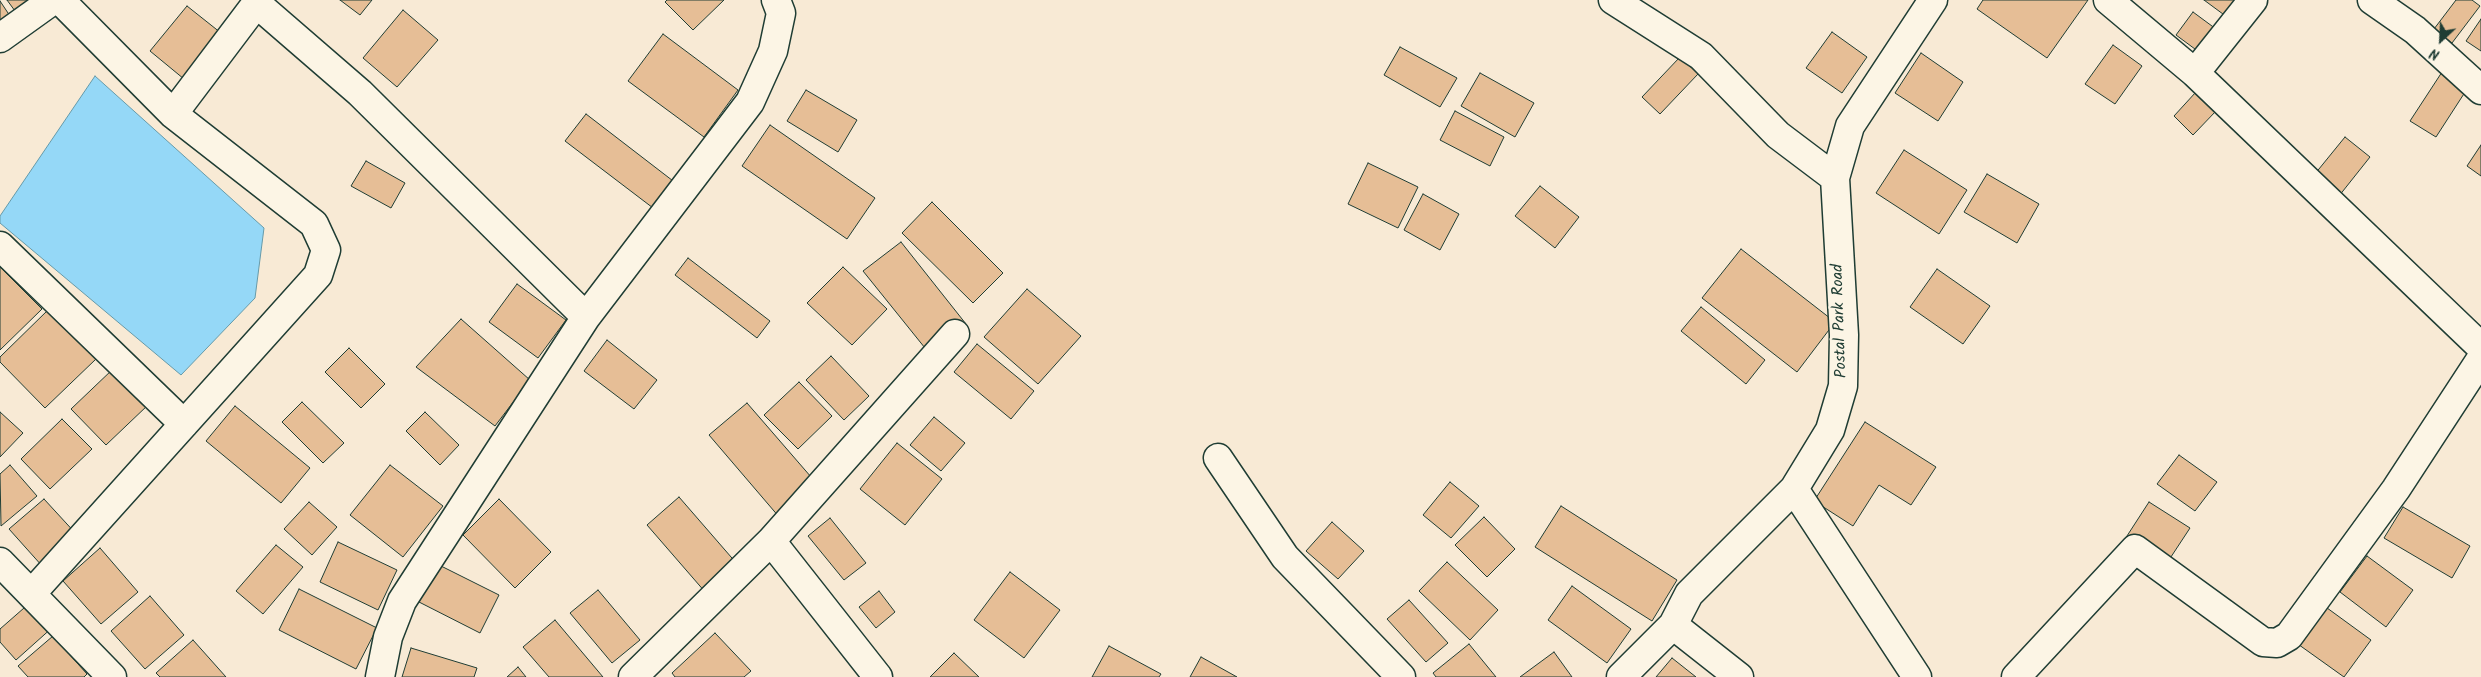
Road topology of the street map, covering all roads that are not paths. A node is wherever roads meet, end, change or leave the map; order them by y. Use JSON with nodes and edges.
{"nodes":[{"id":1,"x":53,"y":0,"type":"edge"},
{"id":2,"x":60,"y":0,"type":"edge"},
{"id":3,"x":776,"y":0,"type":"edge"},
{"id":4,"x":1613,"y":0,"type":"edge"},
{"id":5,"x":1933,"y":0,"type":"edge"},
{"id":6,"x":2108,"y":0,"type":"edge"},
{"id":7,"x":2253,"y":0,"type":"edge"},
{"id":8,"x":2372,"y":0,"type":"edge"},
{"id":9,"x":258,"y":2,"type":"edge"},
{"id":10,"x":0,"y":38,"type":"edge"},
{"id":11,"x":2195,"y":73,"type":"junction"},
{"id":12,"x":2481,"y":90,"type":"edge"},
{"id":13,"x":173,"y":114,"type":"junction"},
{"id":14,"x":1835,"y":178,"type":"junction"},
{"id":15,"x":0,"y":246,"type":"edge"},
{"id":16,"x":586,"y":317,"type":"junction"},
{"id":17,"x":955,"y":334,"type":"dead end"},
{"id":18,"x":2481,"y":347,"type":"edge"},
{"id":19,"x":2481,"y":359,"type":"edge"},
{"id":20,"x":184,"y":424,"type":"junction"},
{"id":21,"x":1218,"y":458,"type":"dead end"},
{"id":22,"x":1794,"y":489,"type":"junction"},
{"id":23,"x":771,"y":541,"type":"junction"},
{"id":24,"x":0,"y":562,"type":"edge"},
{"id":25,"x":32,"y":593,"type":"junction"},
{"id":26,"x":1673,"y":625,"type":"junction"},
{"id":27,"x":112,"y":677,"type":"edge"},
{"id":28,"x":380,"y":677,"type":"edge"},
{"id":29,"x":633,"y":677,"type":"edge"},
{"id":30,"x":878,"y":677,"type":"edge"},
{"id":31,"x":1401,"y":677,"type":"edge"},
{"id":32,"x":1621,"y":677,"type":"edge"},
{"id":33,"x":1739,"y":677,"type":"edge"},
{"id":34,"x":1917,"y":677,"type":"edge"},
{"id":35,"x":2016,"y":677,"type":"edge"}],
"edges":[{"from":1,"to":10,"type":"street"},
{"from":2,"to":13,"type":"street"},
{"from":3,"to":16,"type":"street"},
{"from":4,"to":14,"type":"street"},
{"from":5,"to":14,"type":"street","name":"Postal Park Road"},
{"from":6,"to":11,"type":"street"},
{"from":7,"to":11,"type":"street"},
{"from":8,"to":12,"type":"street"},
{"from":9,"to":13,"type":"street"},
{"from":9,"to":16,"type":"street"},
{"from":11,"to":18,"type":"street"},
{"from":13,"to":20,"type":"street"},
{"from":14,"to":22,"type":"street","name":"Postal Park Road"},
{"from":15,"to":20,"type":"street"},
{"from":16,"to":28,"type":"street"},
{"from":17,"to":23,"type":"street"},
{"from":19,"to":35,"type":"street"},
{"from":20,"to":25,"type":"street"},
{"from":21,"to":31,"type":"street"},
{"from":22,"to":26,"type":"street","name":"Postal Park Road"},
{"from":22,"to":34,"type":"street"},
{"from":23,"to":29,"type":"street"},
{"from":23,"to":30,"type":"street"},
{"from":24,"to":25,"type":"street"},
{"from":25,"to":27,"type":"street"},
{"from":26,"to":32,"type":"street","name":"Postal Park Road"},
{"from":26,"to":33,"type":"street"}]}
